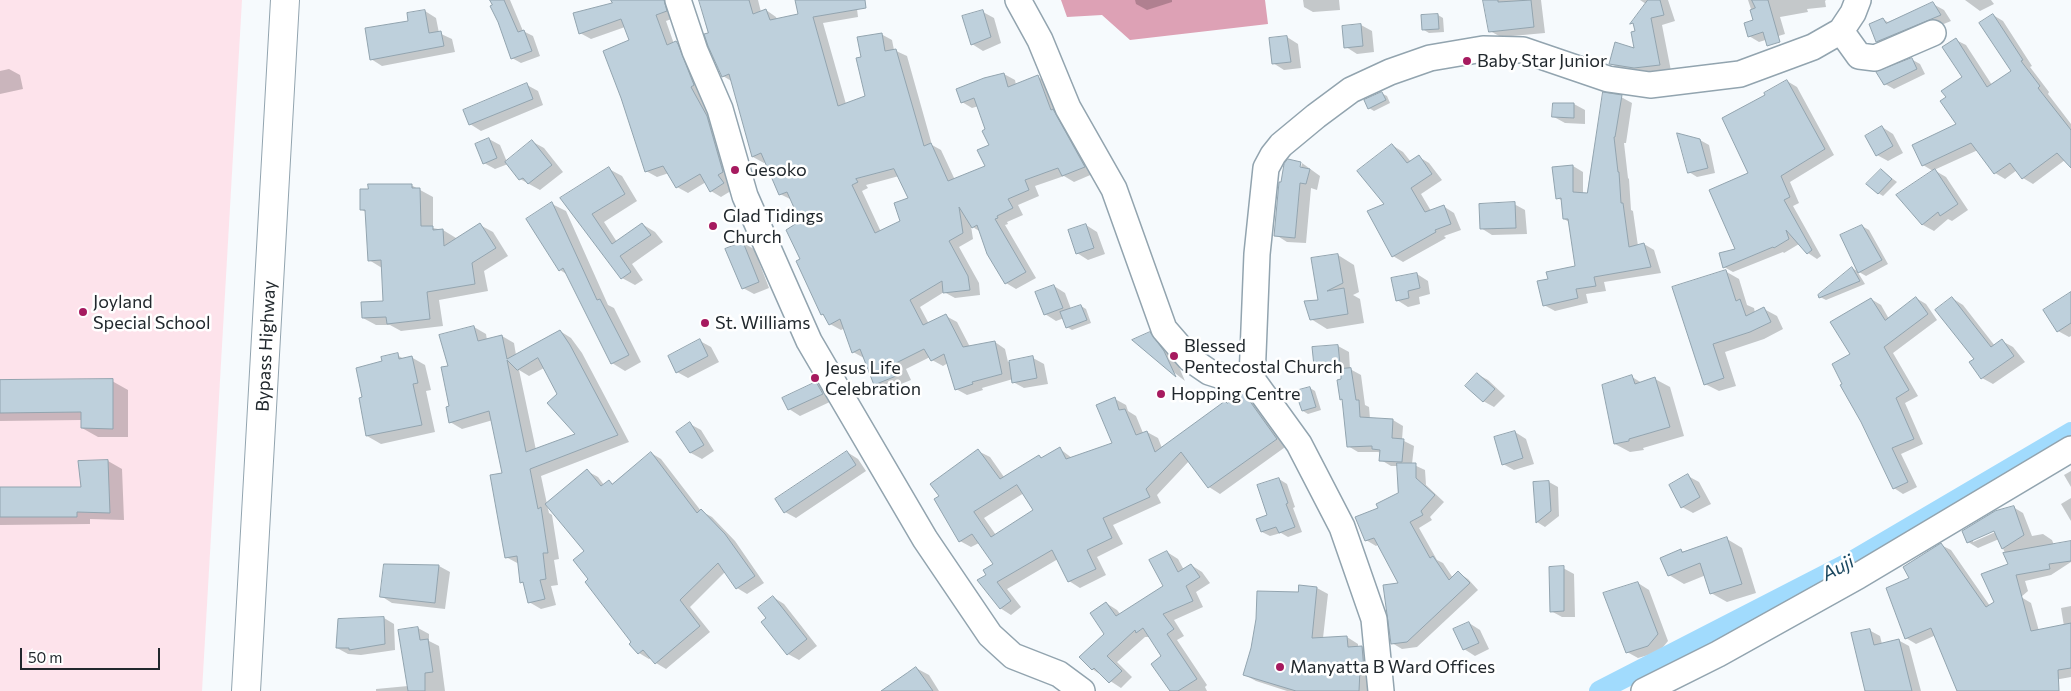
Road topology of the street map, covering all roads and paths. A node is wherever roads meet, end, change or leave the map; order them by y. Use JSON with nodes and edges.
{"nodes":[{"id":1,"x":285,"y":0,"type":"edge"},
{"id":2,"x":678,"y":0,"type":"edge"},
{"id":3,"x":1018,"y":0,"type":"edge"},
{"id":4,"x":1858,"y":0,"type":"edge"},
{"id":5,"x":1841,"y":31,"type":"junction"},
{"id":6,"x":1933,"y":33,"type":"dead end"},
{"id":7,"x":1252,"y":379,"type":"junction"},
{"id":8,"x":2071,"y":448,"type":"edge"},
{"id":9,"x":246,"y":691,"type":"edge"},
{"id":10,"x":1082,"y":691,"type":"edge"},
{"id":11,"x":1381,"y":691,"type":"edge"},
{"id":12,"x":1644,"y":691,"type":"edge"}],
"edges":[{"from":1,"to":9,"type":"main road","name":"Bypass Highway"},
{"from":2,"to":10,"type":"street"},
{"from":3,"to":7,"type":"street"},
{"from":4,"to":5,"type":"street"},
{"from":5,"to":6,"type":"street"},
{"from":5,"to":7,"type":"street"},
{"from":7,"to":11,"type":"street"},
{"from":8,"to":12,"type":"street"}]}
